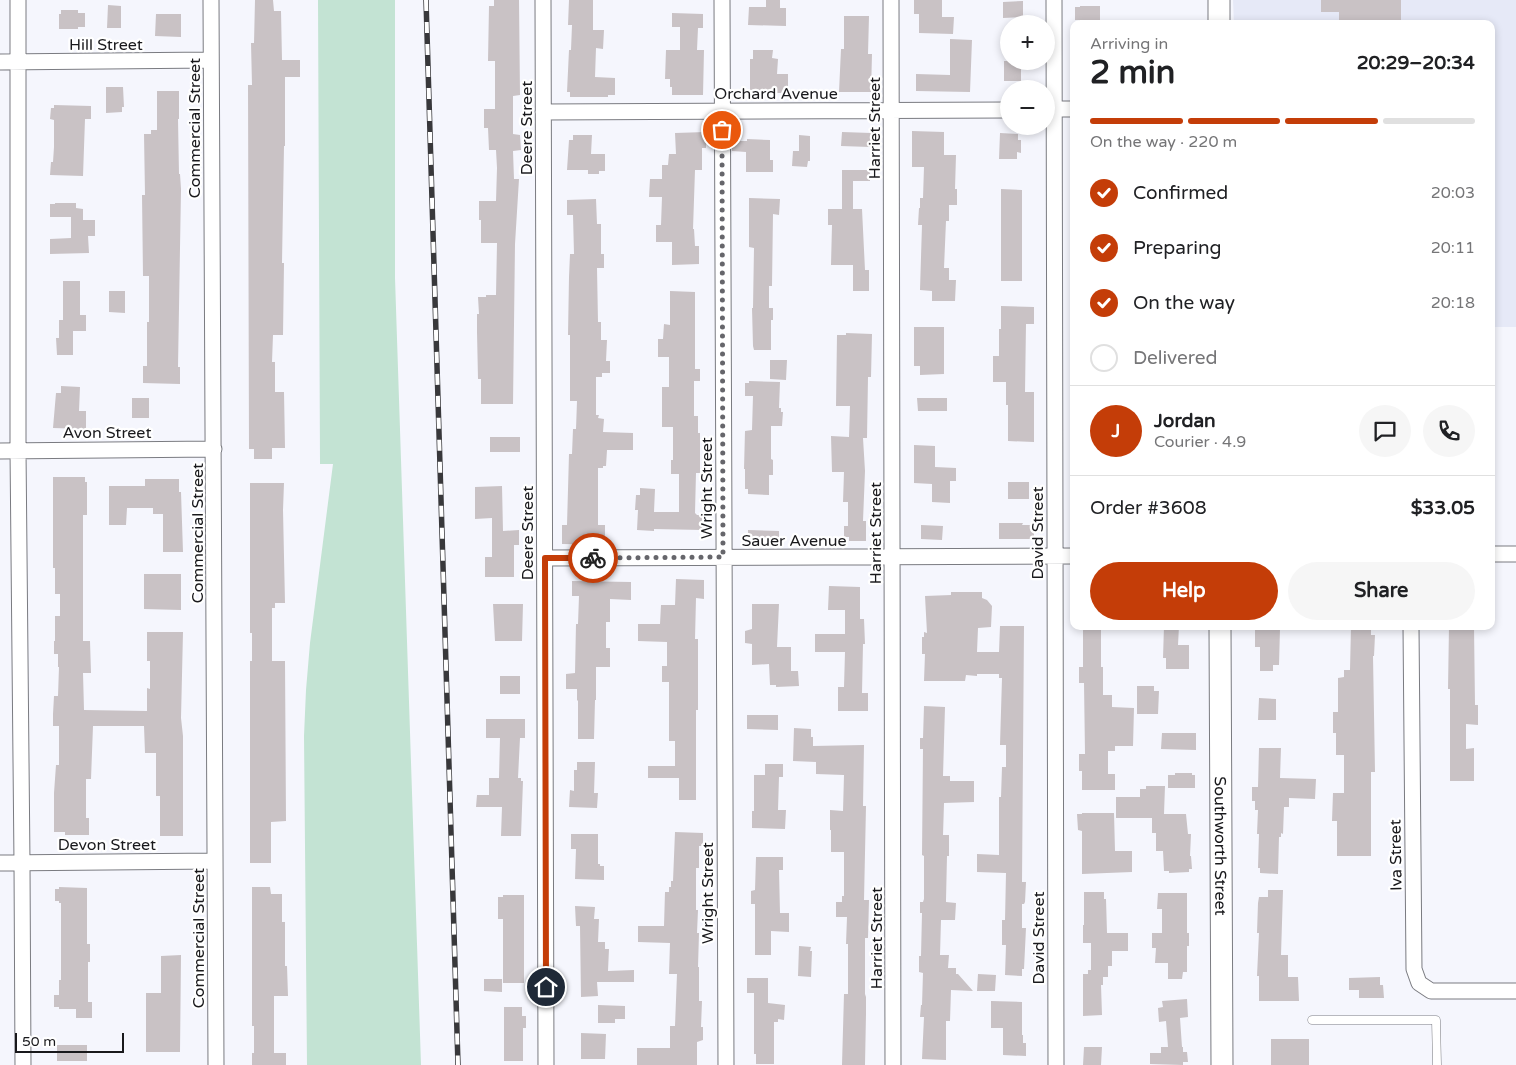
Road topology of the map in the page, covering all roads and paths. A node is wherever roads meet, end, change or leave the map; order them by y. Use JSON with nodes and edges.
{"nodes":[{"id":1,"x":18,"y":0,"type":"edge"},
{"id":2,"x":211,"y":0,"type":"edge"},
{"id":3,"x":543,"y":0,"type":"edge"},
{"id":4,"x":722,"y":0,"type":"edge"},
{"id":5,"x":891,"y":0,"type":"edge"},
{"id":6,"x":1054,"y":0,"type":"edge"},
{"id":7,"x":1219,"y":0,"type":"edge"},
{"id":8,"x":1219,"y":20,"type":"edge"},
{"id":9,"x":211,"y":60,"type":"junction"},
{"id":10,"x":0,"y":62,"type":"edge"},
{"id":11,"x":18,"y":62,"type":"junction"},
{"id":12,"x":1051,"y":80,"type":"edge"},
{"id":13,"x":1055,"y":109,"type":"edge"},
{"id":14,"x":1070,"y":109,"type":"edge"},
{"id":15,"x":891,"y":110,"type":"junction"},
{"id":16,"x":1000,"y":110,"type":"edge"},
{"id":17,"x":722,"y":111,"type":"junction"},
{"id":18,"x":543,"y":112,"type":"junction"},
{"id":19,"x":1050,"y":135,"type":"edge"},
{"id":20,"x":214,"y":449,"type":"junction"},
{"id":21,"x":0,"y":450,"type":"edge"},
{"id":22,"x":18,"y":450,"type":"junction"},
{"id":23,"x":1495,"y":554,"type":"edge"},
{"id":24,"x":1516,"y":554,"type":"edge"},
{"id":25,"x":1055,"y":556,"type":"junction"},
{"id":26,"x":1070,"y":556,"type":"edge"},
{"id":27,"x":723,"y":557,"type":"junction"},
{"id":28,"x":892,"y":557,"type":"junction"},
{"id":29,"x":545,"y":558,"type":"junction"},
{"id":30,"x":1220,"y":630,"type":"edge"},
{"id":31,"x":1411,"y":630,"type":"edge"},
{"id":32,"x":215,"y":861,"type":"junction"},
{"id":33,"x":0,"y":863,"type":"edge"},
{"id":34,"x":22,"y":863,"type":"junction"},
{"id":35,"x":1516,"y":991,"type":"edge"},
{"id":36,"x":1312,"y":1020,"type":"dead end"},
{"id":37,"x":23,"y":1065,"type":"edge"},
{"id":38,"x":216,"y":1065,"type":"edge"},
{"id":39,"x":546,"y":1065,"type":"edge"},
{"id":40,"x":726,"y":1065,"type":"edge"},
{"id":41,"x":893,"y":1065,"type":"edge"},
{"id":42,"x":1056,"y":1065,"type":"edge"},
{"id":43,"x":1222,"y":1065,"type":"edge"},
{"id":44,"x":1437,"y":1065,"type":"edge"}],
"edges":[{"from":1,"to":11,"type":"street"},
{"from":2,"to":9,"type":"street","name":"Commercial Street"},
{"from":3,"to":18,"type":"street","name":"Deere Street"},
{"from":4,"to":17,"type":"street","name":"Wright Street"},
{"from":5,"to":15,"type":"street","name":"Harriet Street"},
{"from":6,"to":12,"type":"street","name":"David Street"},
{"from":7,"to":8,"type":"main road"},
{"from":9,"to":11,"type":"street","name":"Hill Street"},
{"from":9,"to":20,"type":"street","name":"Commercial Street"},
{"from":10,"to":11,"type":"street","name":"Hill Street"},
{"from":11,"to":22,"type":"street"},
{"from":13,"to":14,"type":"street"},
{"from":15,"to":16,"type":"street","name":"Orchard Avenue"},
{"from":15,"to":17,"type":"street","name":"Orchard Avenue"},
{"from":15,"to":28,"type":"street","name":"Harriet Street"},
{"from":17,"to":18,"type":"street","name":"Orchard Avenue"},
{"from":17,"to":27,"type":"street","name":"Wright Street"},
{"from":18,"to":29,"type":"street","name":"Deere Street"},
{"from":19,"to":25,"type":"street","name":"David Street"},
{"from":20,"to":22,"type":"street","name":"Avon Street"},
{"from":20,"to":32,"type":"street","name":"Commercial Street"},
{"from":21,"to":22,"type":"street","name":"Avon Street"},
{"from":22,"to":34,"type":"street"},
{"from":23,"to":24,"type":"street"},
{"from":25,"to":26,"type":"street","name":"Sauer Avenue"},
{"from":25,"to":28,"type":"street","name":"Sauer Avenue"},
{"from":25,"to":42,"type":"street","name":"David Street"},
{"from":27,"to":28,"type":"street","name":"Sauer Avenue"},
{"from":27,"to":29,"type":"street","name":"Sauer Avenue"},
{"from":27,"to":40,"type":"street","name":"Wright Street"},
{"from":28,"to":41,"type":"street","name":"Harriet Street"},
{"from":29,"to":39,"type":"street","name":"Deere Street"},
{"from":30,"to":43,"type":"main road","name":"Southworth Street"},
{"from":31,"to":35,"type":"street","name":"Iva Street"},
{"from":32,"to":34,"type":"street","name":"Devon Street"},
{"from":32,"to":38,"type":"street","name":"Commercial Street"},
{"from":33,"to":34,"type":"street","name":"Devon Street"},
{"from":34,"to":37,"type":"street"},
{"from":36,"to":44,"type":"lane"}]}
